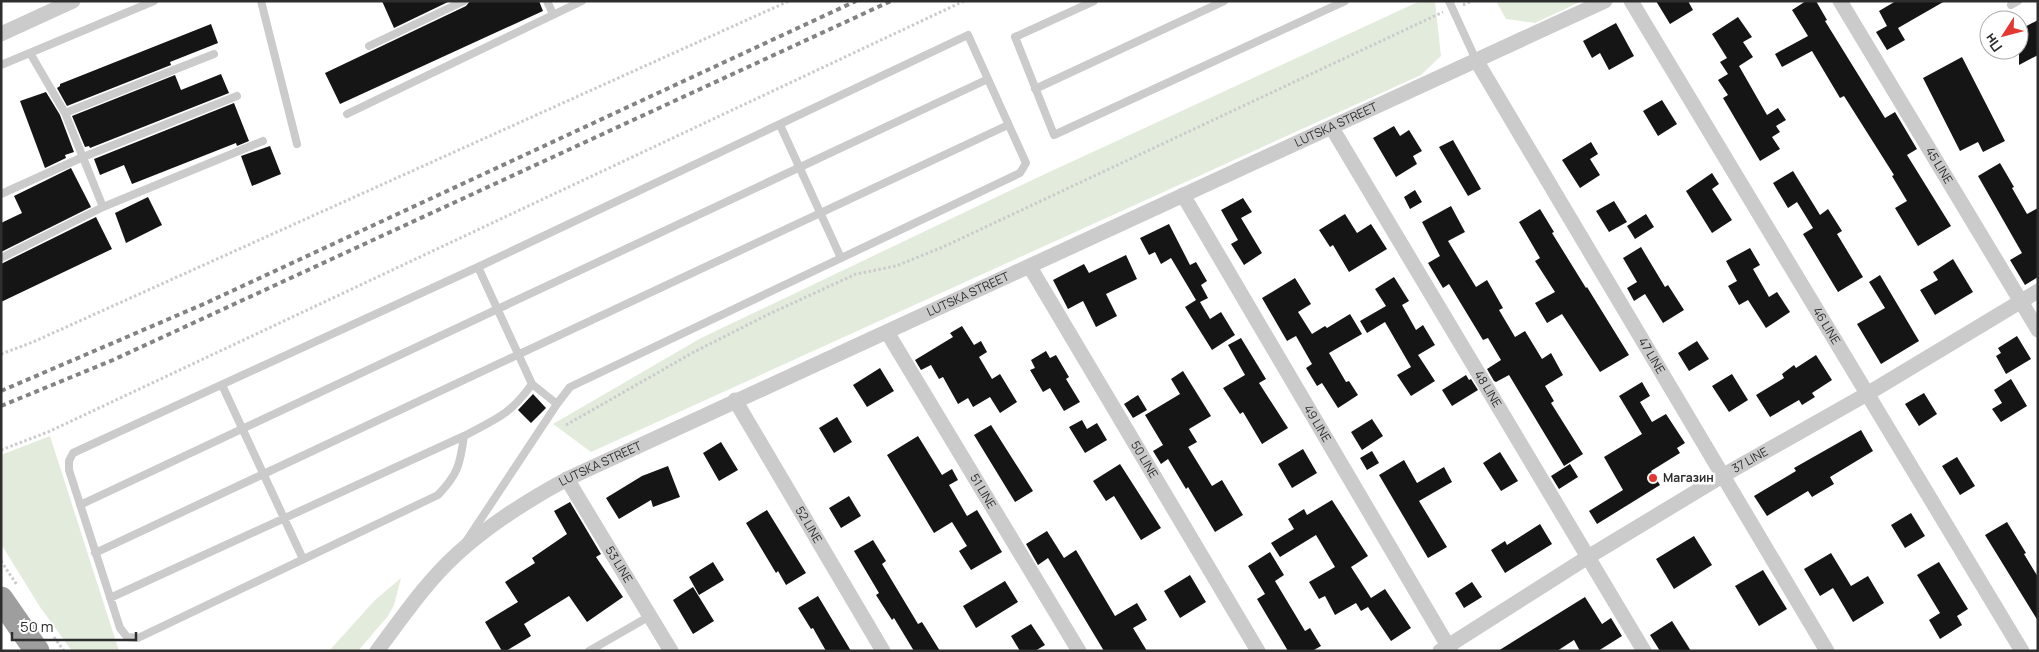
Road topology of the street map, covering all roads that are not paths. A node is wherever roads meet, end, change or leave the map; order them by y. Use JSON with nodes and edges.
{"nodes":[{"id":1,"x":73,"y":1,"type":"edge"},
{"id":2,"x":154,"y":1,"type":"edge"},
{"id":3,"x":261,"y":1,"type":"edge"},
{"id":4,"x":464,"y":1,"type":"edge"},
{"id":5,"x":547,"y":1,"type":"edge"},
{"id":6,"x":582,"y":1,"type":"edge"},
{"id":7,"x":1094,"y":1,"type":"edge"},
{"id":8,"x":1224,"y":1,"type":"edge"},
{"id":9,"x":1345,"y":1,"type":"edge"},
{"id":10,"x":1605,"y":1,"type":"edge"},
{"id":11,"x":1632,"y":1,"type":"edge"},
{"id":12,"x":1840,"y":1,"type":"edge"},
{"id":13,"x":1450,"y":5,"type":"edge"},
{"id":14,"x":553,"y":14,"type":"junction"},
{"id":15,"x":1,"y":34,"type":"edge"},
{"id":16,"x":369,"y":46,"type":"dead end"},
{"id":17,"x":30,"y":53,"type":"junction"},
{"id":18,"x":214,"y":54,"type":"dead end"},
{"id":19,"x":1476,"y":60,"type":"junction"},
{"id":20,"x":1,"y":64,"type":"edge"},
{"id":21,"x":988,"y":79,"type":"junction"},
{"id":22,"x":1036,"y":89,"type":"junction"},
{"id":23,"x":238,"y":96,"type":"dead end"},
{"id":24,"x":65,"y":112,"type":"junction"},
{"id":25,"x":347,"y":114,"type":"dead end"},
{"id":26,"x":780,"y":125,"type":"junction"},
{"id":27,"x":1008,"y":125,"type":"junction"},
{"id":28,"x":1332,"y":128,"type":"junction"},
{"id":29,"x":263,"y":141,"type":"dead end"},
{"id":30,"x":296,"y":144,"type":"dead end"},
{"id":31,"x":83,"y":157,"type":"junction"},
{"id":32,"x":799,"y":168,"type":"junction"},
{"id":33,"x":1,"y":194,"type":"edge"},
{"id":34,"x":1183,"y":195,"type":"junction"},
{"id":35,"x":103,"y":207,"type":"junction"},
{"id":36,"x":820,"y":213,"type":"junction"},
{"id":37,"x":1,"y":258,"type":"edge"},
{"id":38,"x":841,"y":258,"type":"junction"},
{"id":39,"x":478,"y":267,"type":"junction"},
{"id":40,"x":1030,"y":267,"type":"junction"},
{"id":41,"x":2038,"y":291,"type":"edge"},
{"id":42,"x":2021,"y":302,"type":"junction"},
{"id":43,"x":498,"y":310,"type":"junction"},
{"id":44,"x":2038,"y":330,"type":"edge"},
{"id":45,"x":887,"y":332,"type":"junction"},
{"id":46,"x":518,"y":354,"type":"junction"},
{"id":47,"x":532,"y":384,"type":"junction"},
{"id":48,"x":222,"y":385,"type":"junction"},
{"id":49,"x":1868,"y":394,"type":"junction"},
{"id":50,"x":735,"y":400,"type":"junction"},
{"id":51,"x":557,"y":404,"type":"junction"},
{"id":52,"x":243,"y":429,"type":"junction"},
{"id":53,"x":464,"y":436,"type":"junction"},
{"id":54,"x":264,"y":474,"type":"junction"},
{"id":55,"x":1722,"y":476,"type":"junction"},
{"id":56,"x":567,"y":479,"type":"junction"},
{"id":57,"x":80,"y":505,"type":"junction"},
{"id":58,"x":284,"y":518,"type":"junction"},
{"id":59,"x":96,"y":553,"type":"junction"},
{"id":60,"x":456,"y":555,"type":"junction"},
{"id":61,"x":1588,"y":557,"type":"junction"},
{"id":62,"x":303,"y":559,"type":"junction"},
{"id":63,"x":110,"y":598,"type":"junction"},
{"id":64,"x":1,"y":600,"type":"edge"},
{"id":65,"x":650,"y":616,"type":"junction"},
{"id":66,"x":1446,"y":649,"type":"edge"},
{"id":67,"x":36,"y":651,"type":"edge"},
{"id":68,"x":376,"y":651,"type":"edge"},
{"id":69,"x":589,"y":651,"type":"edge"},
{"id":70,"x":671,"y":651,"type":"edge"},
{"id":71,"x":883,"y":651,"type":"edge"},
{"id":72,"x":1079,"y":651,"type":"edge"},
{"id":73,"x":1258,"y":651,"type":"edge"},
{"id":74,"x":1644,"y":651,"type":"edge"},
{"id":75,"x":1827,"y":651,"type":"edge"},
{"id":76,"x":2022,"y":651,"type":"edge"}],
"edges":[{"from":1,"to":15,"type":"street"},
{"from":2,"to":17,"type":"lane"},
{"from":3,"to":30,"type":"lane"},
{"from":4,"to":16,"type":"lane"},
{"from":5,"to":14,"type":"lane"},
{"from":6,"to":14,"type":"lane"},
{"from":7,"to":22,"type":"lane"},
{"from":8,"to":22,"type":"lane"},
{"from":9,"to":22,"type":"lane"},
{"from":10,"to":19,"type":"street","name":"LUTSKA STREET"},
{"from":11,"to":49,"type":"street","name":"46 LINE"},
{"from":12,"to":42,"type":"street","name":"45 LINE"},
{"from":13,"to":19,"type":"lane"},
{"from":14,"to":25,"type":"lane"},
{"from":17,"to":20,"type":"lane"},
{"from":17,"to":24,"type":"lane"},
{"from":18,"to":24,"type":"lane"},
{"from":19,"to":28,"type":"street","name":"LUTSKA STREET"},
{"from":19,"to":55,"type":"street","name":"47 LINE"},
{"from":21,"to":26,"type":"lane"},
{"from":21,"to":27,"type":"lane"},
{"from":21,"to":32,"type":"lane"},
{"from":23,"to":31,"type":"lane"},
{"from":24,"to":31,"type":"lane"},
{"from":26,"to":32,"type":"lane"},
{"from":26,"to":39,"type":"lane"},
{"from":27,"to":36,"type":"lane"},
{"from":27,"to":38,"type":"lane"},
{"from":28,"to":34,"type":"street","name":"LUTSKA STREET"},
{"from":28,"to":61,"type":"street","name":"48 LINE"},
{"from":29,"to":35,"type":"lane"},
{"from":31,"to":33,"type":"lane"},
{"from":31,"to":35,"type":"lane"},
{"from":32,"to":36,"type":"lane"},
{"from":32,"to":43,"type":"lane"},
{"from":34,"to":40,"type":"street","name":"LUTSKA STREET"},
{"from":34,"to":66,"type":"street","name":"49 LINE"},
{"from":35,"to":37,"type":"lane"},
{"from":36,"to":38,"type":"lane"},
{"from":36,"to":46,"type":"lane"},
{"from":38,"to":51,"type":"lane"},
{"from":39,"to":43,"type":"lane"},
{"from":39,"to":48,"type":"lane"},
{"from":40,"to":45,"type":"street","name":"LUTSKA STREET"},
{"from":40,"to":73,"type":"street","name":"50 LINE"},
{"from":41,"to":42,"type":"street","name":"37 LINE"},
{"from":42,"to":44,"type":"street","name":"45 LINE"},
{"from":42,"to":49,"type":"street","name":"37 LINE"},
{"from":43,"to":46,"type":"lane"},
{"from":43,"to":52,"type":"lane"},
{"from":45,"to":50,"type":"street","name":"LUTSKA STREET"},
{"from":45,"to":72,"type":"street","name":"51 LINE"},
{"from":46,"to":47,"type":"lane"},
{"from":46,"to":54,"type":"lane"},
{"from":47,"to":51,"type":"lane"},
{"from":47,"to":53,"type":"lane"},
{"from":48,"to":52,"type":"lane"},
{"from":48,"to":57,"type":"lane"},
{"from":49,"to":55,"type":"street","name":"37 LINE"},
{"from":49,"to":76,"type":"street","name":"46 LINE"},
{"from":50,"to":56,"type":"street","name":"LUTSKA STREET"},
{"from":50,"to":71,"type":"street","name":"52 LINE"},
{"from":51,"to":60,"type":"lane"},
{"from":52,"to":54,"type":"lane"},
{"from":52,"to":57,"type":"lane"},
{"from":53,"to":58,"type":"lane"},
{"from":53,"to":62,"type":"lane"},
{"from":54,"to":58,"type":"lane"},
{"from":54,"to":59,"type":"lane"},
{"from":55,"to":61,"type":"street","name":"37 LINE"},
{"from":55,"to":75,"type":"street","name":"47 LINE"},
{"from":56,"to":60,"type":"street","name":"LUTSKA STREET"},
{"from":56,"to":65,"type":"street","name":"53 LINE"},
{"from":57,"to":59,"type":"lane"},
{"from":58,"to":62,"type":"lane"},
{"from":58,"to":63,"type":"lane"},
{"from":59,"to":63,"type":"lane"},
{"from":60,"to":68,"type":"street","name":"LUTSKA STREET"},
{"from":61,"to":66,"type":"street","name":"37 LINE"},
{"from":61,"to":74,"type":"street","name":"48 LINE"},
{"from":62,"to":63,"type":"lane"},
{"from":64,"to":67,"type":"highway"},
{"from":65,"to":69,"type":"lane"},
{"from":65,"to":70,"type":"street","name":"53 LINE"}]}
